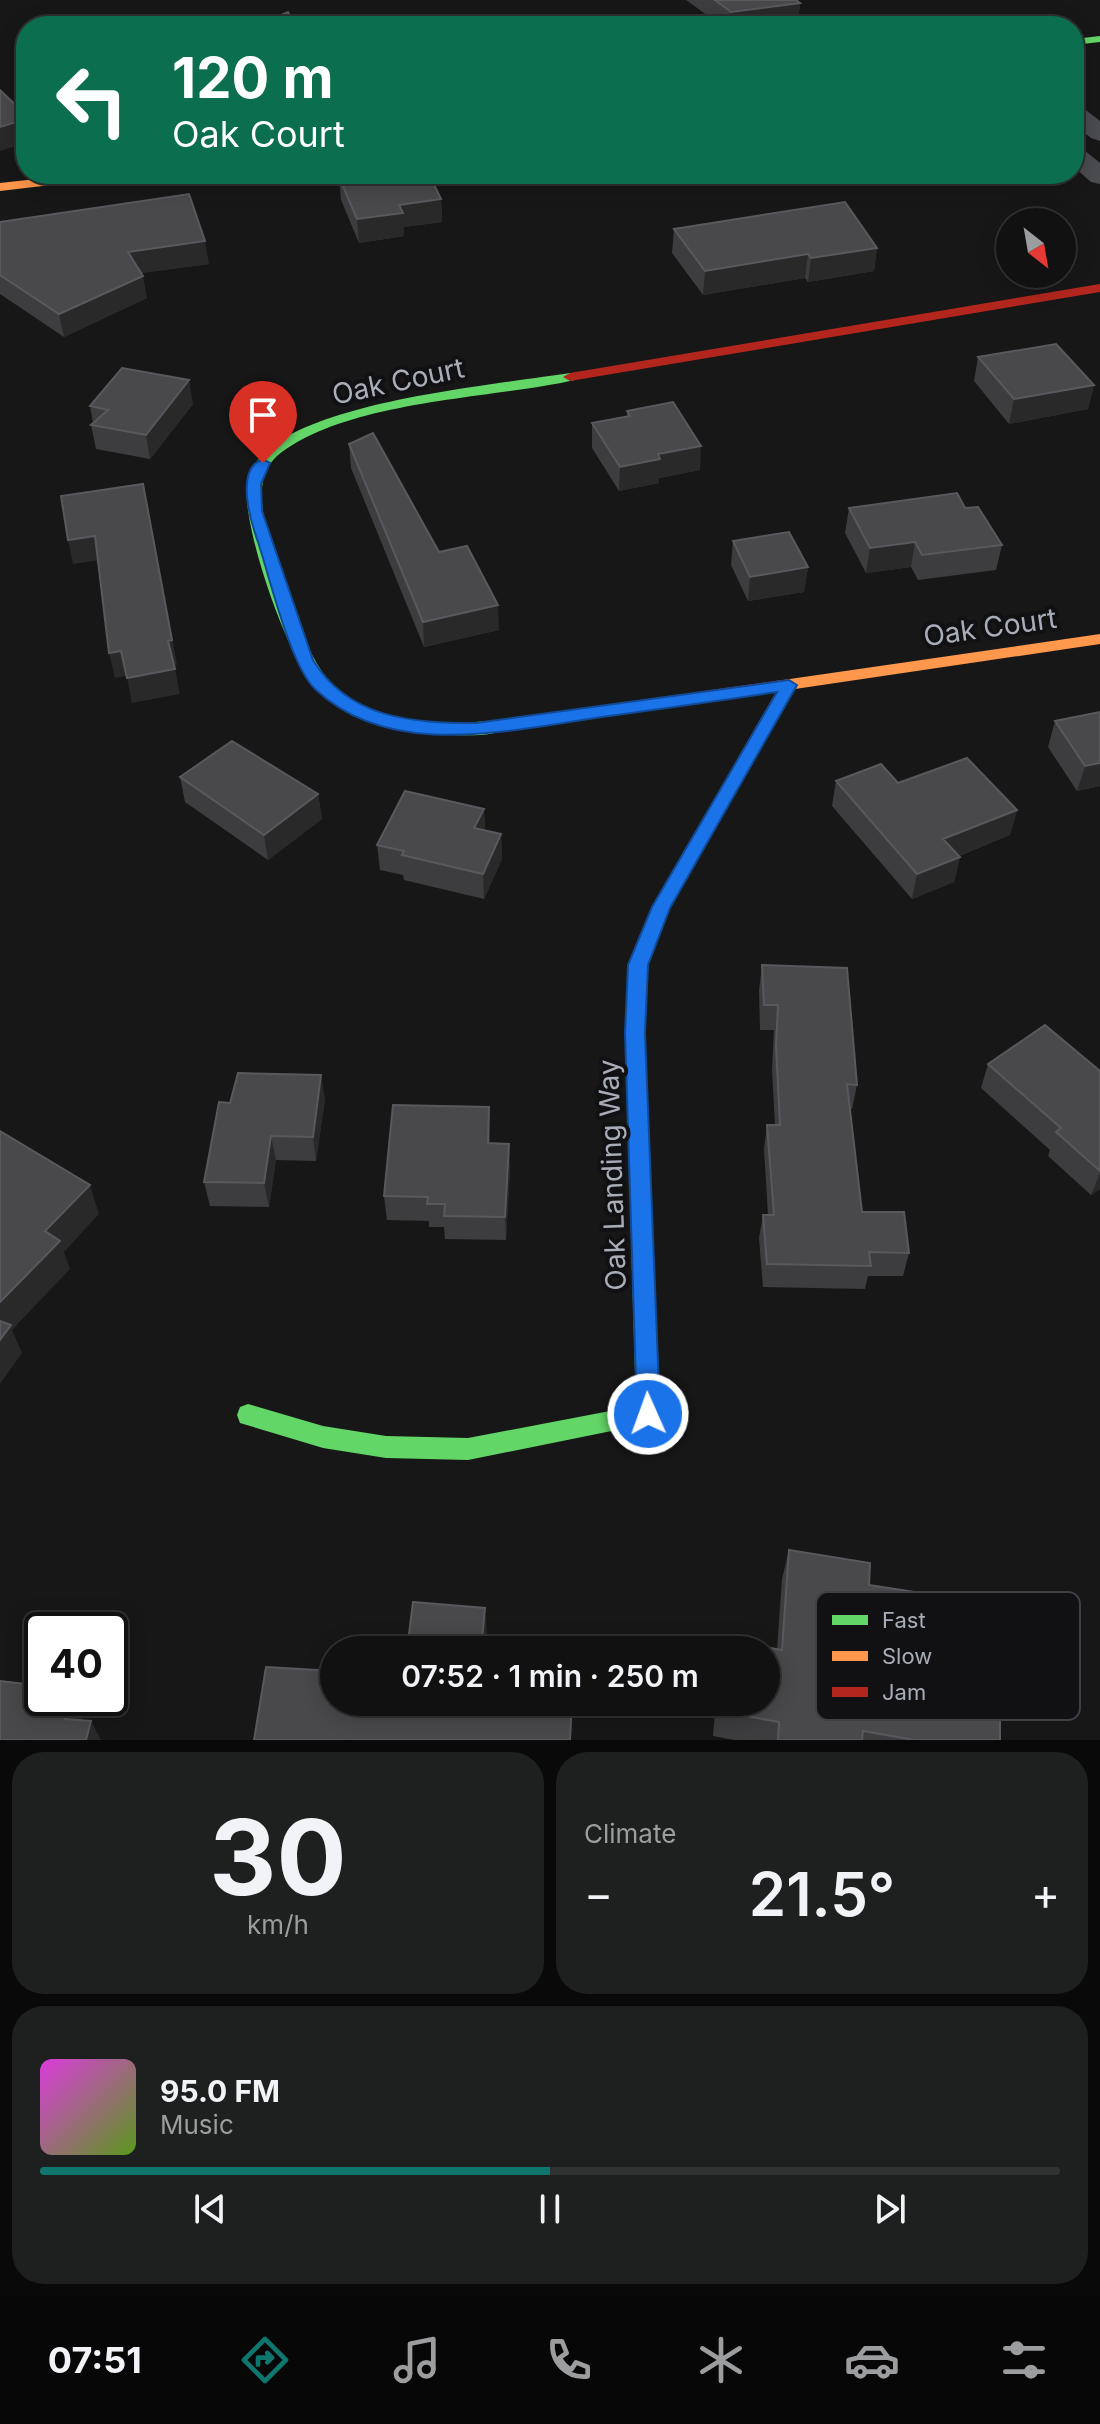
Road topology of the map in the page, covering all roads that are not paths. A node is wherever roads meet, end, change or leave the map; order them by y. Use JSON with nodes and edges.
{"nodes":[{"id":1,"x":1084,"y":121,"type":"edge"},
{"id":2,"x":1100,"y":133,"type":"edge"},
{"id":3,"x":1084,"y":162,"type":"edge"},
{"id":4,"x":1100,"y":176,"type":"edge"},
{"id":5,"x":26,"y":184,"type":"edge"},
{"id":6,"x":0,"y":187,"type":"edge"},
{"id":7,"x":1100,"y":288,"type":"edge"},
{"id":8,"x":1100,"y":639,"type":"edge"},
{"id":9,"x":789,"y":685,"type":"junction"},
{"id":10,"x":248,"y":1415,"type":"dead end"}],
"edges":[{"from":1,"to":2,"type":"street"},
{"from":3,"to":4,"type":"street"},
{"from":5,"to":6,"type":"street"},
{"from":7,"to":9,"type":"street","name":"Oak Court"},
{"from":8,"to":9,"type":"street","name":"Oak Court"},
{"from":9,"to":10,"type":"street","name":"Oak Landing Way"}]}
